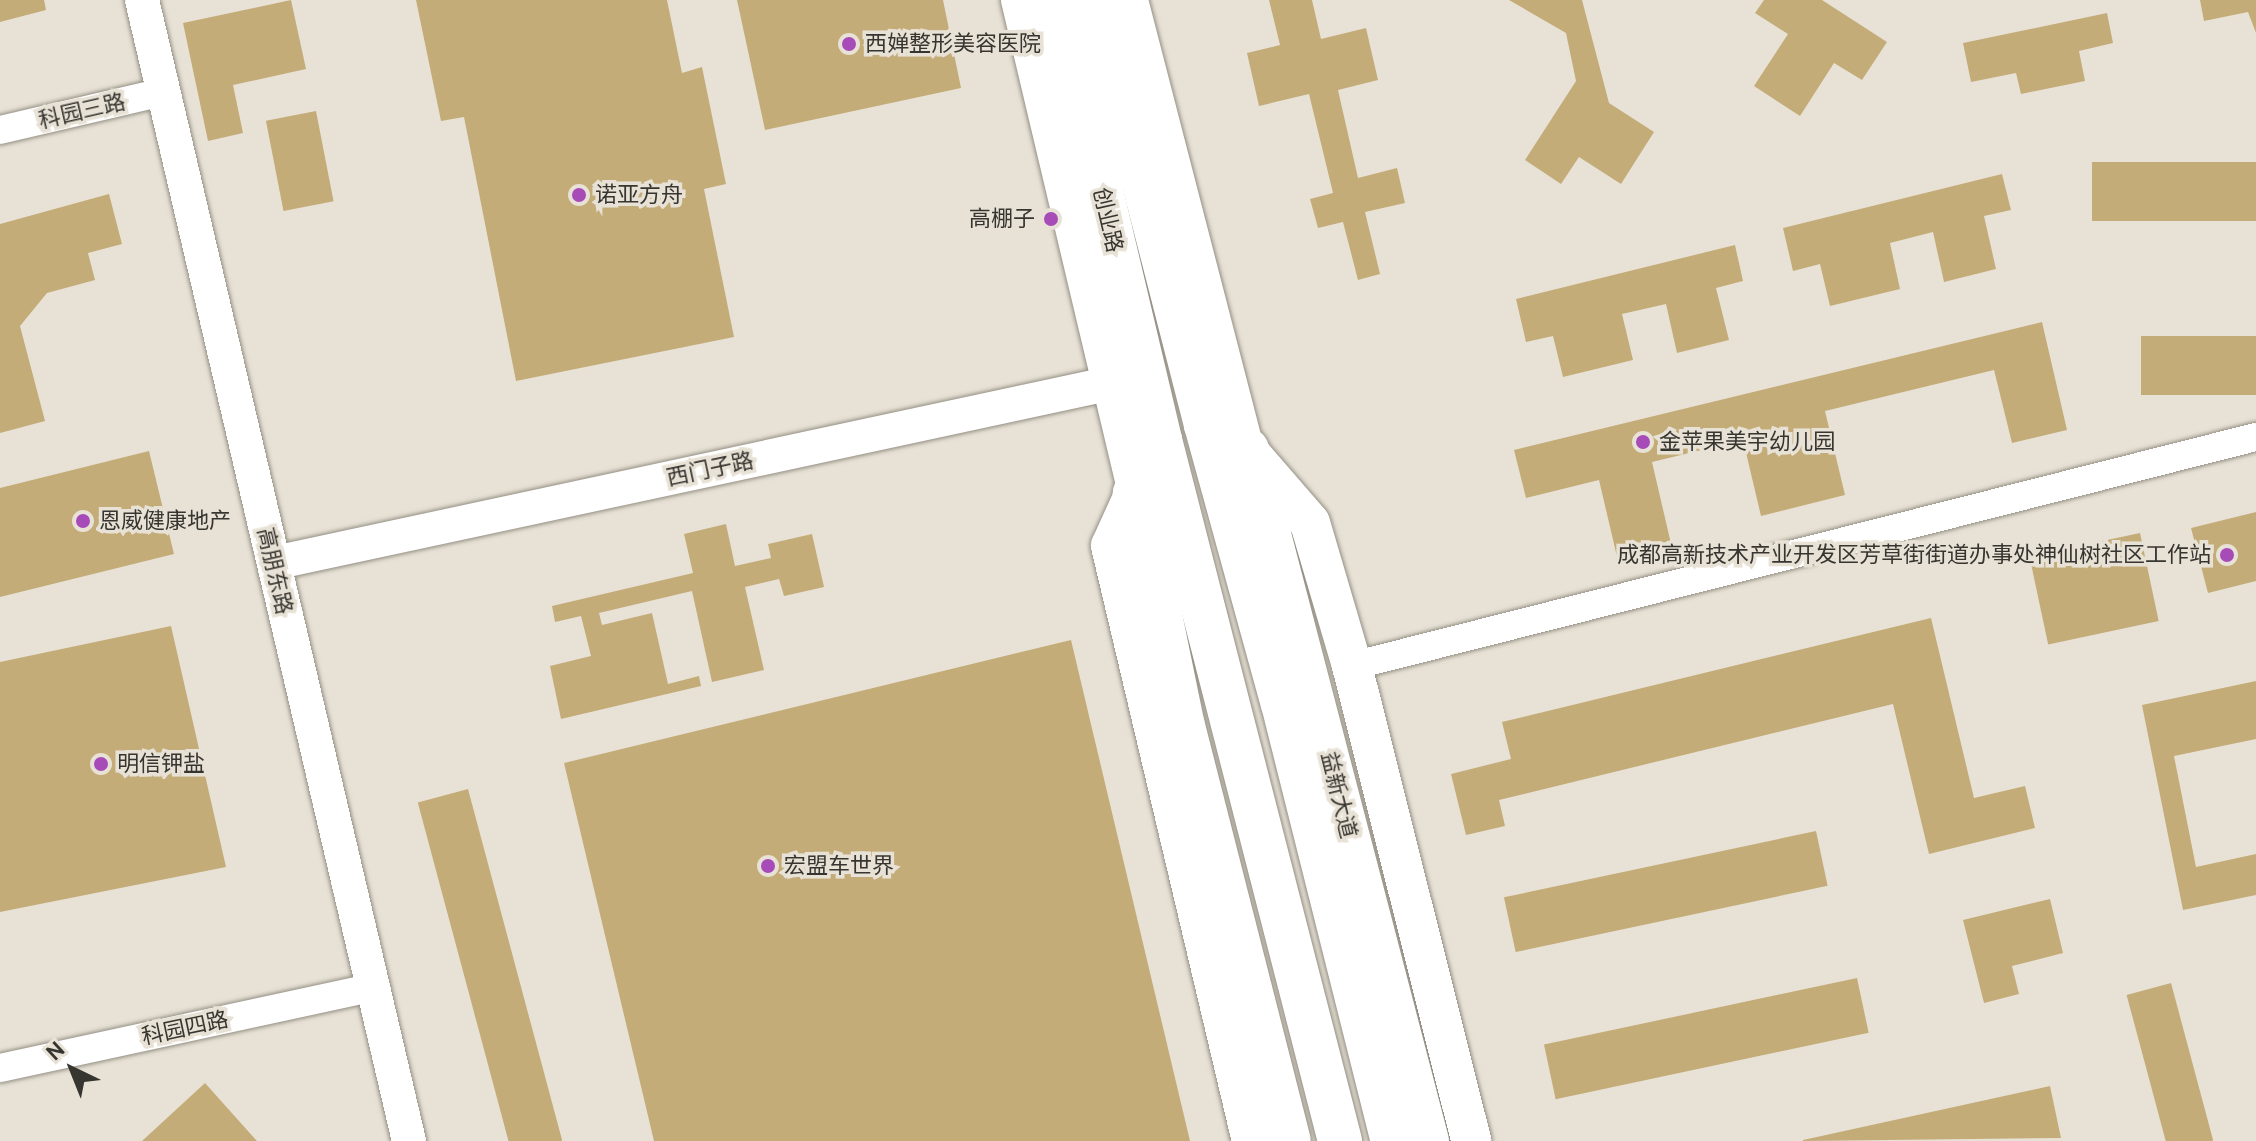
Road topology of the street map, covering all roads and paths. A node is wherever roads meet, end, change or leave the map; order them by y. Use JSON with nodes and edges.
{"nodes":[{"id":1,"x":142,"y":0,"type":"edge"},
{"id":2,"x":1018,"y":0,"type":"edge"},
{"id":3,"x":1056,"y":0,"type":"edge"},
{"id":4,"x":1097,"y":0,"type":"edge"},
{"id":5,"x":1131,"y":0,"type":"edge"},
{"id":6,"x":163,"y":92,"type":"junction"},
{"id":7,"x":0,"y":130,"type":"edge"},
{"id":8,"x":1128,"y":378,"type":"junction"},
{"id":9,"x":1206,"y":425,"type":"junction"},
{"id":10,"x":2256,"y":437,"type":"edge"},
{"id":11,"x":1160,"y":440,"type":"junction"},
{"id":12,"x":1247,"y":450,"type":"junction"},
{"id":13,"x":1135,"y":493,"type":"junction"},
{"id":14,"x":274,"y":563,"type":"junction"},
{"id":15,"x":1352,"y":666,"type":"junction"},
{"id":16,"x":1299,"y":701,"type":"junction"},
{"id":17,"x":370,"y":988,"type":"junction"},
{"id":18,"x":0,"y":1068,"type":"edge"},
{"id":19,"x":409,"y":1141,"type":"edge"},
{"id":20,"x":1252,"y":1141,"type":"edge"},
{"id":21,"x":1289,"y":1141,"type":"edge"},
{"id":22,"x":1340,"y":1141,"type":"edge"},
{"id":23,"x":1393,"y":1141,"type":"edge"},
{"id":24,"x":1427,"y":1141,"type":"edge"},
{"id":25,"x":1471,"y":1141,"type":"edge"}],
"edges":[{"from":1,"to":6,"type":"street","name":"高朋东路"},
{"from":2,"to":8,"type":"street"},
{"from":3,"to":8,"type":"main road","name":"创业路"},
{"from":4,"to":9,"type":"main road","name":"创业路"},
{"from":5,"to":12,"type":"street"},
{"from":6,"to":7,"type":"street","name":"科园三路"},
{"from":6,"to":14,"type":"street","name":"高朋东路"},
{"from":8,"to":11,"type":"main road","name":"创业路"},
{"from":8,"to":13,"type":"street"},
{"from":8,"to":14,"type":"street","name":"西门子路"},
{"from":9,"to":12,"type":"main road"},
{"from":9,"to":16,"type":"main road","name":"创业路"},
{"from":10,"to":15,"type":"street"},
{"from":11,"to":13,"type":"main road"},
{"from":11,"to":22,"type":"main road","name":"创业路"},
{"from":12,"to":15,"type":"main road"},
{"from":12,"to":16,"type":"main road","name":"益新大道"},
{"from":13,"to":20,"type":"main road"},
{"from":13,"to":21,"type":"main road"},
{"from":14,"to":17,"type":"street","name":"高朋东路"},
{"from":15,"to":25,"type":"main road"},
{"from":16,"to":23,"type":"main road"},
{"from":16,"to":24,"type":"main road","name":"益新大道"},
{"from":17,"to":18,"type":"street","name":"科园四路"},
{"from":17,"to":19,"type":"street","name":"高朋东路"}]}
